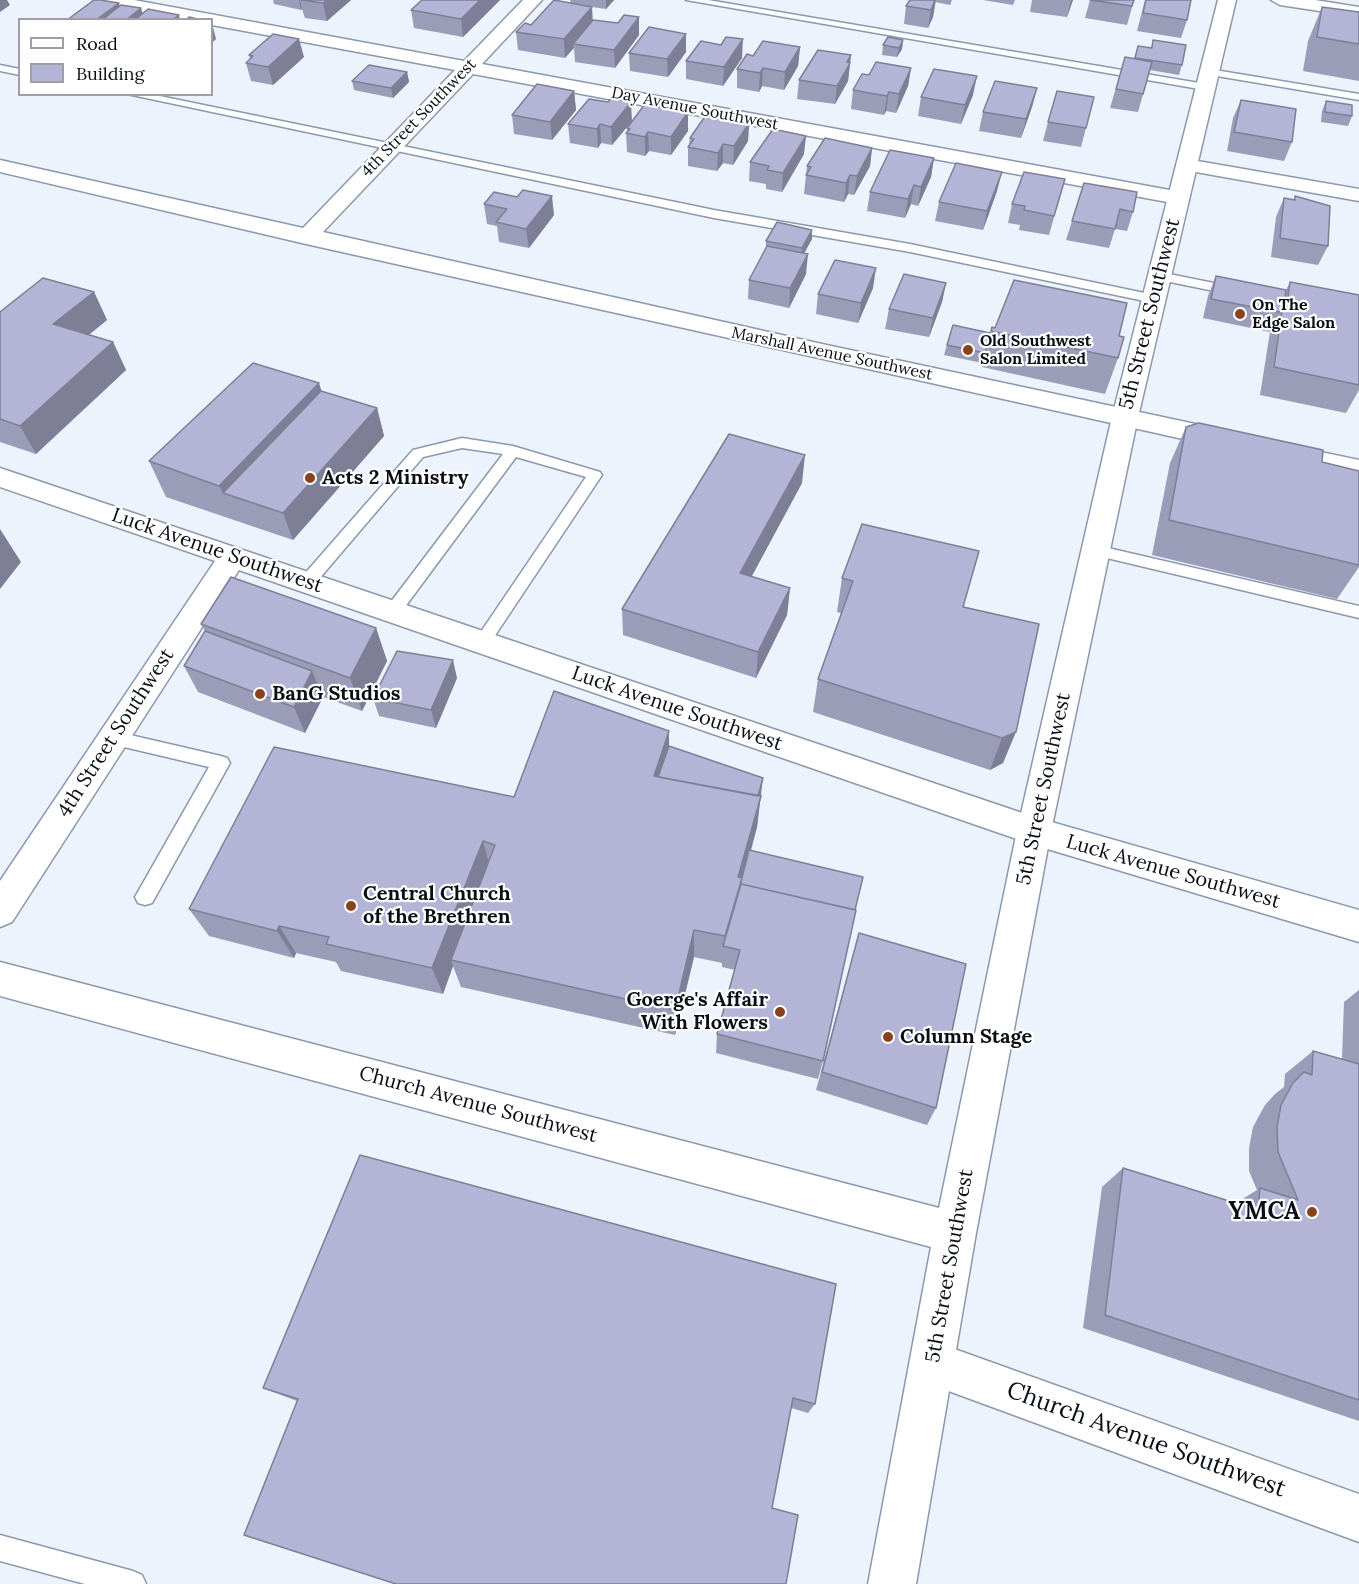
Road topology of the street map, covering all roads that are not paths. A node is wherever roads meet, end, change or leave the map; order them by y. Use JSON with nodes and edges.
{"nodes":[{"id":1,"x":107,"y":0,"type":"edge"},
{"id":2,"x":533,"y":0,"type":"edge"},
{"id":3,"x":691,"y":0,"type":"edge"},
{"id":4,"x":1227,"y":0,"type":"edge"},
{"id":5,"x":1280,"y":0,"type":"edge"},
{"id":6,"x":1359,"y":12,"type":"edge"},
{"id":7,"x":200,"y":18,"type":"edge"},
{"id":8,"x":213,"y":21,"type":"edge"},
{"id":9,"x":467,"y":66,"type":"junction"},
{"id":10,"x":0,"y":68,"type":"edge"},
{"id":11,"x":18,"y":72,"type":"edge"},
{"id":12,"x":1207,"y":80,"type":"junction"},
{"id":13,"x":142,"y":96,"type":"edge"},
{"id":14,"x":1359,"y":97,"type":"edge"},
{"id":15,"x":392,"y":146,"type":"junction"},
{"id":16,"x":1186,"y":165,"type":"junction"},
{"id":17,"x":0,"y":166,"type":"edge"},
{"id":18,"x":1359,"y":195,"type":"edge"},
{"id":19,"x":1178,"y":198,"type":"junction"},
{"id":20,"x":306,"y":237,"type":"junction"},
{"id":21,"x":1157,"y":288,"type":"junction"},
{"id":22,"x":1253,"y":295,"type":"edge"},
{"id":23,"x":1125,"y":417,"type":"junction"},
{"id":24,"x":513,"y":451,"type":"junction"},
{"id":25,"x":1359,"y":470,"type":"edge"},
{"id":26,"x":0,"y":477,"type":"edge"},
{"id":27,"x":1095,"y":550,"type":"junction"},
{"id":28,"x":232,"y":556,"type":"junction"},
{"id":29,"x":307,"y":582,"type":"junction"},
{"id":30,"x":393,"y":611,"type":"junction"},
{"id":31,"x":1359,"y":612,"type":"edge"},
{"id":32,"x":482,"y":642,"type":"junction"},
{"id":33,"x":113,"y":738,"type":"junction"},
{"id":34,"x":1034,"y":831,"type":"junction"},
{"id":35,"x":145,"y":897,"type":"dead end"},
{"id":36,"x":0,"y":911,"type":"edge"},
{"id":37,"x":1359,"y":926,"type":"edge"},
{"id":38,"x":0,"y":980,"type":"edge"},
{"id":39,"x":955,"y":1233,"type":"junction"},
{"id":40,"x":932,"y":1363,"type":"junction"},
{"id":41,"x":1359,"y":1518,"type":"edge"},
{"id":42,"x":0,"y":1548,"type":"edge"},
{"id":43,"x":88,"y":1578,"type":"edge"},
{"id":44,"x":133,"y":1584,"type":"edge"},
{"id":45,"x":892,"y":1584,"type":"edge"}],
"edges":[{"from":1,"to":7,"type":"street","name":"Day Avenue Southwest"},
{"from":2,"to":9,"type":"street","name":"4th Street Southwest"},
{"from":3,"to":12,"type":"lane"},
{"from":4,"to":12,"type":"street","name":"5th Street Southwest"},
{"from":5,"to":6,"type":"street"},
{"from":8,"to":9,"type":"street","name":"Day Avenue Southwest"},
{"from":9,"to":15,"type":"street","name":"4th Street Southwest"},
{"from":9,"to":19,"type":"street","name":"Day Avenue Southwest"},
{"from":10,"to":11,"type":"lane"},
{"from":12,"to":14,"type":"lane"},
{"from":12,"to":16,"type":"street","name":"5th Street Southwest"},
{"from":13,"to":15,"type":"lane"},
{"from":15,"to":20,"type":"street","name":"4th Street Southwest"},
{"from":15,"to":21,"type":"lane"},
{"from":16,"to":18,"type":"street"},
{"from":16,"to":19,"type":"street","name":"5th Street Southwest"},
{"from":17,"to":20,"type":"street","name":"Marshall Avenue Southwest"},
{"from":19,"to":21,"type":"street","name":"5th Street Southwest"},
{"from":20,"to":23,"type":"street","name":"Marshall Avenue Southwest"},
{"from":21,"to":22,"type":"lane"},
{"from":21,"to":23,"type":"street","name":"5th Street Southwest"},
{"from":23,"to":25,"type":"street","name":"Marshall Avenue Southwest"},
{"from":23,"to":27,"type":"street","name":"5th Street Southwest"},
{"from":24,"to":29,"type":"lane"},
{"from":24,"to":30,"type":"lane"},
{"from":24,"to":32,"type":"lane"},
{"from":26,"to":28,"type":"street","name":"Luck Avenue Southwest"},
{"from":27,"to":31,"type":"lane"},
{"from":27,"to":34,"type":"street","name":"5th Street Southwest"},
{"from":28,"to":29,"type":"street","name":"Luck Avenue Southwest"},
{"from":28,"to":33,"type":"street","name":"4th Street Southwest"},
{"from":29,"to":30,"type":"street","name":"Luck Avenue Southwest"},
{"from":30,"to":32,"type":"street","name":"Luck Avenue Southwest"},
{"from":32,"to":34,"type":"street","name":"Luck Avenue Southwest"},
{"from":33,"to":35,"type":"lane"},
{"from":33,"to":36,"type":"street","name":"4th Street Southwest"},
{"from":34,"to":37,"type":"street","name":"Luck Avenue Southwest"},
{"from":34,"to":39,"type":"street","name":"5th Street Southwest"},
{"from":38,"to":39,"type":"street","name":"Church Avenue Southwest"},
{"from":39,"to":40,"type":"street","name":"5th Street Southwest"},
{"from":40,"to":41,"type":"street","name":"Church Avenue Southwest"},
{"from":40,"to":45,"type":"street","name":"5th Street Southwest"},
{"from":42,"to":43,"type":"lane"},
{"from":43,"to":44,"type":"lane"}]}
